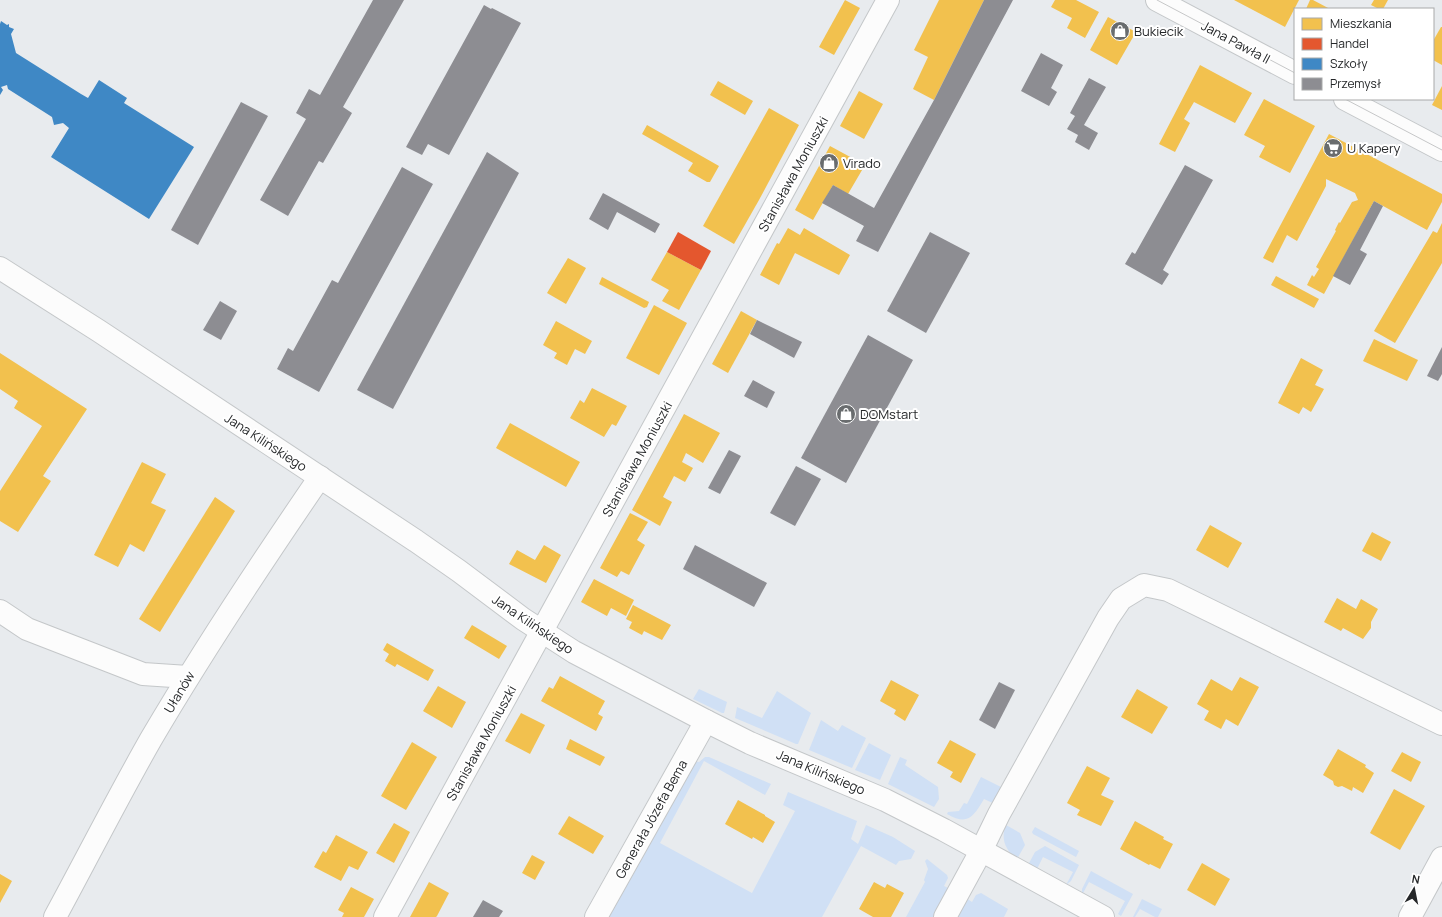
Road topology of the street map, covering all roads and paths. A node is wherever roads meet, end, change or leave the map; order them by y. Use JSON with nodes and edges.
{"nodes":[{"id":1,"x":888,"y":0,"type":"edge"},
{"id":2,"x":1157,"y":0,"type":"edge"},
{"id":3,"x":1294,"y":72,"type":"edge"},
{"id":4,"x":1347,"y":100,"type":"edge"},
{"id":5,"x":1442,"y":150,"type":"edge"},
{"id":6,"x":0,"y":268,"type":"edge"},
{"id":7,"x":320,"y":477,"type":"junction"},
{"id":8,"x":0,"y":611,"type":"edge"},
{"id":9,"x":543,"y":632,"type":"junction"},
{"id":10,"x":188,"y":677,"type":"junction"},
{"id":11,"x":706,"y":721,"type":"junction"},
{"id":12,"x":1442,"y":724,"type":"edge"},
{"id":13,"x":981,"y":851,"type":"junction"},
{"id":14,"x":1442,"y":858,"type":"edge"},
{"id":15,"x":55,"y":917,"type":"edge"},
{"id":16,"x":385,"y":917,"type":"edge"},
{"id":17,"x":596,"y":917,"type":"edge"},
{"id":18,"x":945,"y":917,"type":"edge"},
{"id":19,"x":1103,"y":917,"type":"edge"},
{"id":20,"x":1410,"y":917,"type":"edge"}],
"edges":[{"from":1,"to":9,"type":"street","name":"Stanisława Moniuszki"},
{"from":2,"to":3,"type":"street","name":"Jana Pawła II"},
{"from":4,"to":5,"type":"street"},
{"from":6,"to":7,"type":"street","name":"Jana Kilińskiego"},
{"from":7,"to":9,"type":"street","name":"Jana Kilińskiego"},
{"from":7,"to":10,"type":"street","name":"Ułanów"},
{"from":8,"to":10,"type":"street"},
{"from":9,"to":11,"type":"street","name":"Jana Kilińskiego"},
{"from":9,"to":16,"type":"street","name":"Stanisława Moniuszki"},
{"from":10,"to":15,"type":"street","name":"Ułanów"},
{"from":11,"to":13,"type":"street","name":"Jana Kilińskiego"},
{"from":11,"to":17,"type":"street","name":"Generała Józefa Bema"},
{"from":12,"to":13,"type":"street"},
{"from":13,"to":18,"type":"street"},
{"from":13,"to":19,"type":"street","name":"Jana Kilińskiego"},
{"from":14,"to":20,"type":"street"}]}
